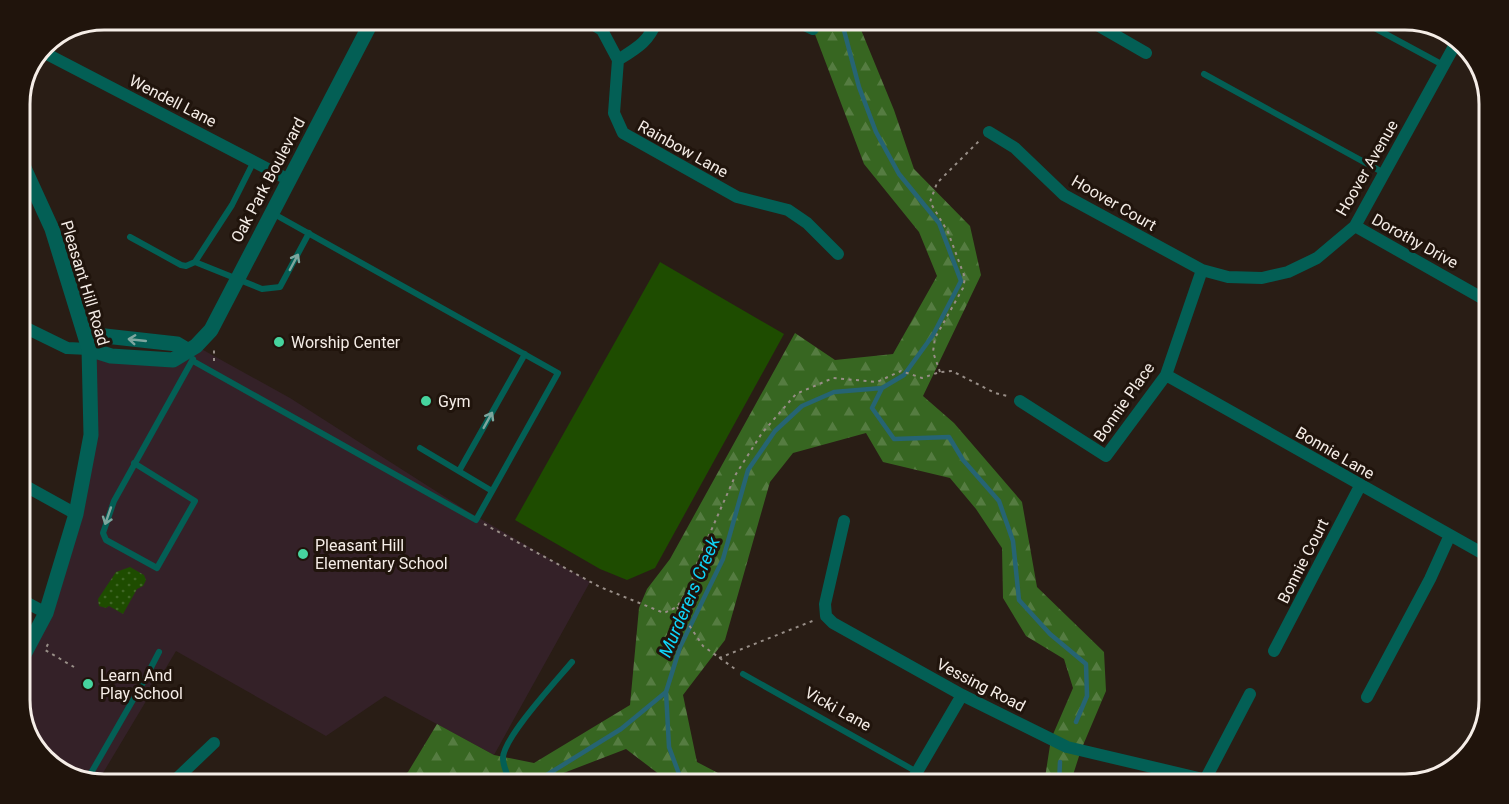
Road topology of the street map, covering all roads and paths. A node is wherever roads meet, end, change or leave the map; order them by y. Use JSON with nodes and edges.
{"nodes":[{"id":1,"x":368,"y":30,"type":"edge"},
{"id":2,"x":602,"y":30,"type":"edge"},
{"id":3,"x":653,"y":30,"type":"edge"},
{"id":4,"x":1105,"y":30,"type":"edge"},
{"id":5,"x":1377,"y":30,"type":"edge"},
{"id":6,"x":1453,"y":47,"type":"edge"},
{"id":7,"x":1146,"y":53,"type":"dead end"},
{"id":8,"x":49,"y":55,"type":"edge"},
{"id":9,"x":618,"y":60,"type":"junction"},
{"id":10,"x":1443,"y":65,"type":"junction"},
{"id":11,"x":1204,"y":74,"type":"dead end"},
{"id":12,"x":989,"y":132,"type":"joint"},
{"id":13,"x":254,"y":161,"type":"junction"},
{"id":14,"x":1384,"y":173,"type":"junction"},
{"id":15,"x":289,"y":180,"type":"junction"},
{"id":16,"x":30,"y":181,"type":"edge"},
{"id":17,"x":271,"y":212,"type":"junction"},
{"id":18,"x":1355,"y":226,"type":"junction"},
{"id":19,"x":309,"y":233,"type":"junction"},
{"id":20,"x":130,"y":237,"type":"dead end"},
{"id":21,"x":838,"y":254,"type":"dead end"},
{"id":22,"x":195,"y":262,"type":"junction"},
{"id":23,"x":1202,"y":270,"type":"junction"},
{"id":24,"x":237,"y":279,"type":"junction"},
{"id":25,"x":1479,"y":296,"type":"edge"},
{"id":26,"x":30,"y":330,"type":"edge"},
{"id":27,"x":214,"y":347,"type":"dead end"},
{"id":28,"x":89,"y":349,"type":"junction"},
{"id":29,"x":192,"y":353,"type":"junction"},
{"id":30,"x":525,"y":354,"type":"junction"},
{"id":31,"x":214,"y":363,"type":"dead end"},
{"id":32,"x":940,"y":372,"type":"junction"},
{"id":33,"x":1166,"y":375,"type":"junction"},
{"id":34,"x":995,"y":393,"type":"dead end"},
{"id":35,"x":1020,"y":401,"type":"dead end"},
{"id":36,"x":420,"y":448,"type":"dead end"},
{"id":37,"x":134,"y":463,"type":"junction"},
{"id":38,"x":459,"y":471,"type":"junction"},
{"id":39,"x":1360,"y":486,"type":"junction"},
{"id":40,"x":30,"y":489,"type":"edge"},
{"id":41,"x":492,"y":491,"type":"junction"},
{"id":42,"x":76,"y":514,"type":"junction"},
{"id":43,"x":476,"y":520,"type":"junction"},
{"id":44,"x":844,"y":521,"type":"dead end"},
{"id":45,"x":1450,"y":535,"type":"junction"},
{"id":46,"x":1479,"y":551,"type":"edge"},
{"id":47,"x":30,"y":604,"type":"edge"},
{"id":48,"x":677,"y":607,"type":"junction"},
{"id":49,"x":46,"y":613,"type":"junction"},
{"id":50,"x":826,"y":616,"type":"junction"},
{"id":51,"x":37,"y":630,"type":"junction"},
{"id":52,"x":30,"y":643,"type":"edge"},
{"id":53,"x":1274,"y":651,"type":"dead end"},
{"id":54,"x":159,"y":652,"type":"dead end"},
{"id":55,"x":719,"y":658,"type":"junction"},
{"id":56,"x":572,"y":662,"type":"dead end"},
{"id":57,"x":74,"y":667,"type":"dead end"},
{"id":58,"x":743,"y":674,"type":"joint"},
{"id":59,"x":1250,"y":693,"type":"dead end"},
{"id":60,"x":962,"y":695,"type":"junction"},
{"id":61,"x":1367,"y":697,"type":"dead end"},
{"id":62,"x":214,"y":742,"type":"dead end"},
{"id":63,"x":91,"y":772,"type":"edge"},
{"id":64,"x":917,"y":773,"type":"joint"},
{"id":65,"x":181,"y":774,"type":"edge"},
{"id":66,"x":507,"y":774,"type":"edge"},
{"id":67,"x":1179,"y":774,"type":"edge"},
{"id":68,"x":1207,"y":774,"type":"edge"}],
"edges":[{"from":1,"to":15,"type":"street","name":"Oak Park Boulevard"},
{"from":2,"to":9,"type":"street"},
{"from":3,"to":9,"type":"street"},
{"from":4,"to":7,"type":"street"},
{"from":5,"to":10,"type":"lane"},
{"from":6,"to":10,"type":"street","name":"Hoover Avenue"},
{"from":8,"to":13,"type":"street","name":"Wendell Lane"},
{"from":9,"to":21,"type":"street","name":"Rainbow Lane"},
{"from":10,"to":14,"type":"street","name":"Hoover Avenue"},
{"from":11,"to":14,"type":"lane"},
{"from":12,"to":23,"type":"street","name":"Hoover Court"},
{"from":12,"to":32,"type":"path"},
{"from":13,"to":15,"type":"street","name":"Wendell Lane"},
{"from":13,"to":22,"type":"lane"},
{"from":14,"to":18,"type":"street","name":"Hoover Avenue"},
{"from":15,"to":17,"type":"street","name":"Oak Park Boulevard"},
{"from":16,"to":28,"type":"street","name":"Pleasant Hill Road"},
{"from":17,"to":19,"type":"lane"},
{"from":17,"to":24,"type":"street","name":"Oak Park Boulevard"},
{"from":18,"to":23,"type":"street","name":"Hoover Avenue"},
{"from":18,"to":25,"type":"street","name":"Dorothy Drive"},
{"from":24,"to":19,"type":"lane","one_way":true},
{"from":19,"to":30,"type":"lane"},
{"from":20,"to":22,"type":"lane"},
{"from":22,"to":24,"type":"lane"},
{"from":23,"to":33,"type":"street","name":"Bonnie Place"},
{"from":24,"to":29,"type":"street","name":"Oak Park Boulevard"},
{"from":26,"to":28,"type":"street"},
{"from":27,"to":31,"type":"path"},
{"from":28,"to":29,"type":"street"},
{"from":28,"to":42,"type":"street","name":"Pleasant Hill Road"},
{"from":29,"to":37,"type":"lane"},
{"from":29,"to":43,"type":"lane"},
{"from":38,"to":30,"type":"lane","one_way":true},
{"from":30,"to":41,"type":"lane"},
{"from":32,"to":34,"type":"path"},
{"from":32,"to":48,"type":"path"},
{"from":33,"to":35,"type":"street","name":"Bonnie Place"},
{"from":33,"to":39,"type":"street","name":"Bonnie Lane"},
{"from":36,"to":38,"type":"lane"},
{"from":37,"to":37,"type":"lane","one_way":true},
{"from":38,"to":41,"type":"lane"},
{"from":39,"to":45,"type":"street","name":"Bonnie Lane"},
{"from":39,"to":53,"type":"street","name":"Bonnie Court"},
{"from":40,"to":42,"type":"street"},
{"from":41,"to":43,"type":"lane"},
{"from":42,"to":49,"type":"street","name":"Pleasant Hill Road"},
{"from":43,"to":48,"type":"path"},
{"from":44,"to":50,"type":"street"},
{"from":45,"to":46,"type":"street","name":"Bonnie Lane"},
{"from":45,"to":61,"type":"street"},
{"from":47,"to":49,"type":"street"},
{"from":48,"to":55,"type":"path"},
{"from":49,"to":51,"type":"street","name":"Pleasant Hill Road"},
{"from":50,"to":55,"type":"path"},
{"from":50,"to":60,"type":"street","name":"Vessing Road"},
{"from":51,"to":52,"type":"street","name":"Pleasant Hill Road"},
{"from":51,"to":57,"type":"path"},
{"from":54,"to":63,"type":"lane"},
{"from":55,"to":58,"type":"path"},
{"from":56,"to":66,"type":"lane"},
{"from":58,"to":64,"type":"lane","name":"Vicki Lane"},
{"from":59,"to":68,"type":"street"},
{"from":60,"to":64,"type":"street"},
{"from":60,"to":67,"type":"street","name":"Vessing Road"},
{"from":62,"to":65,"type":"street"}]}
